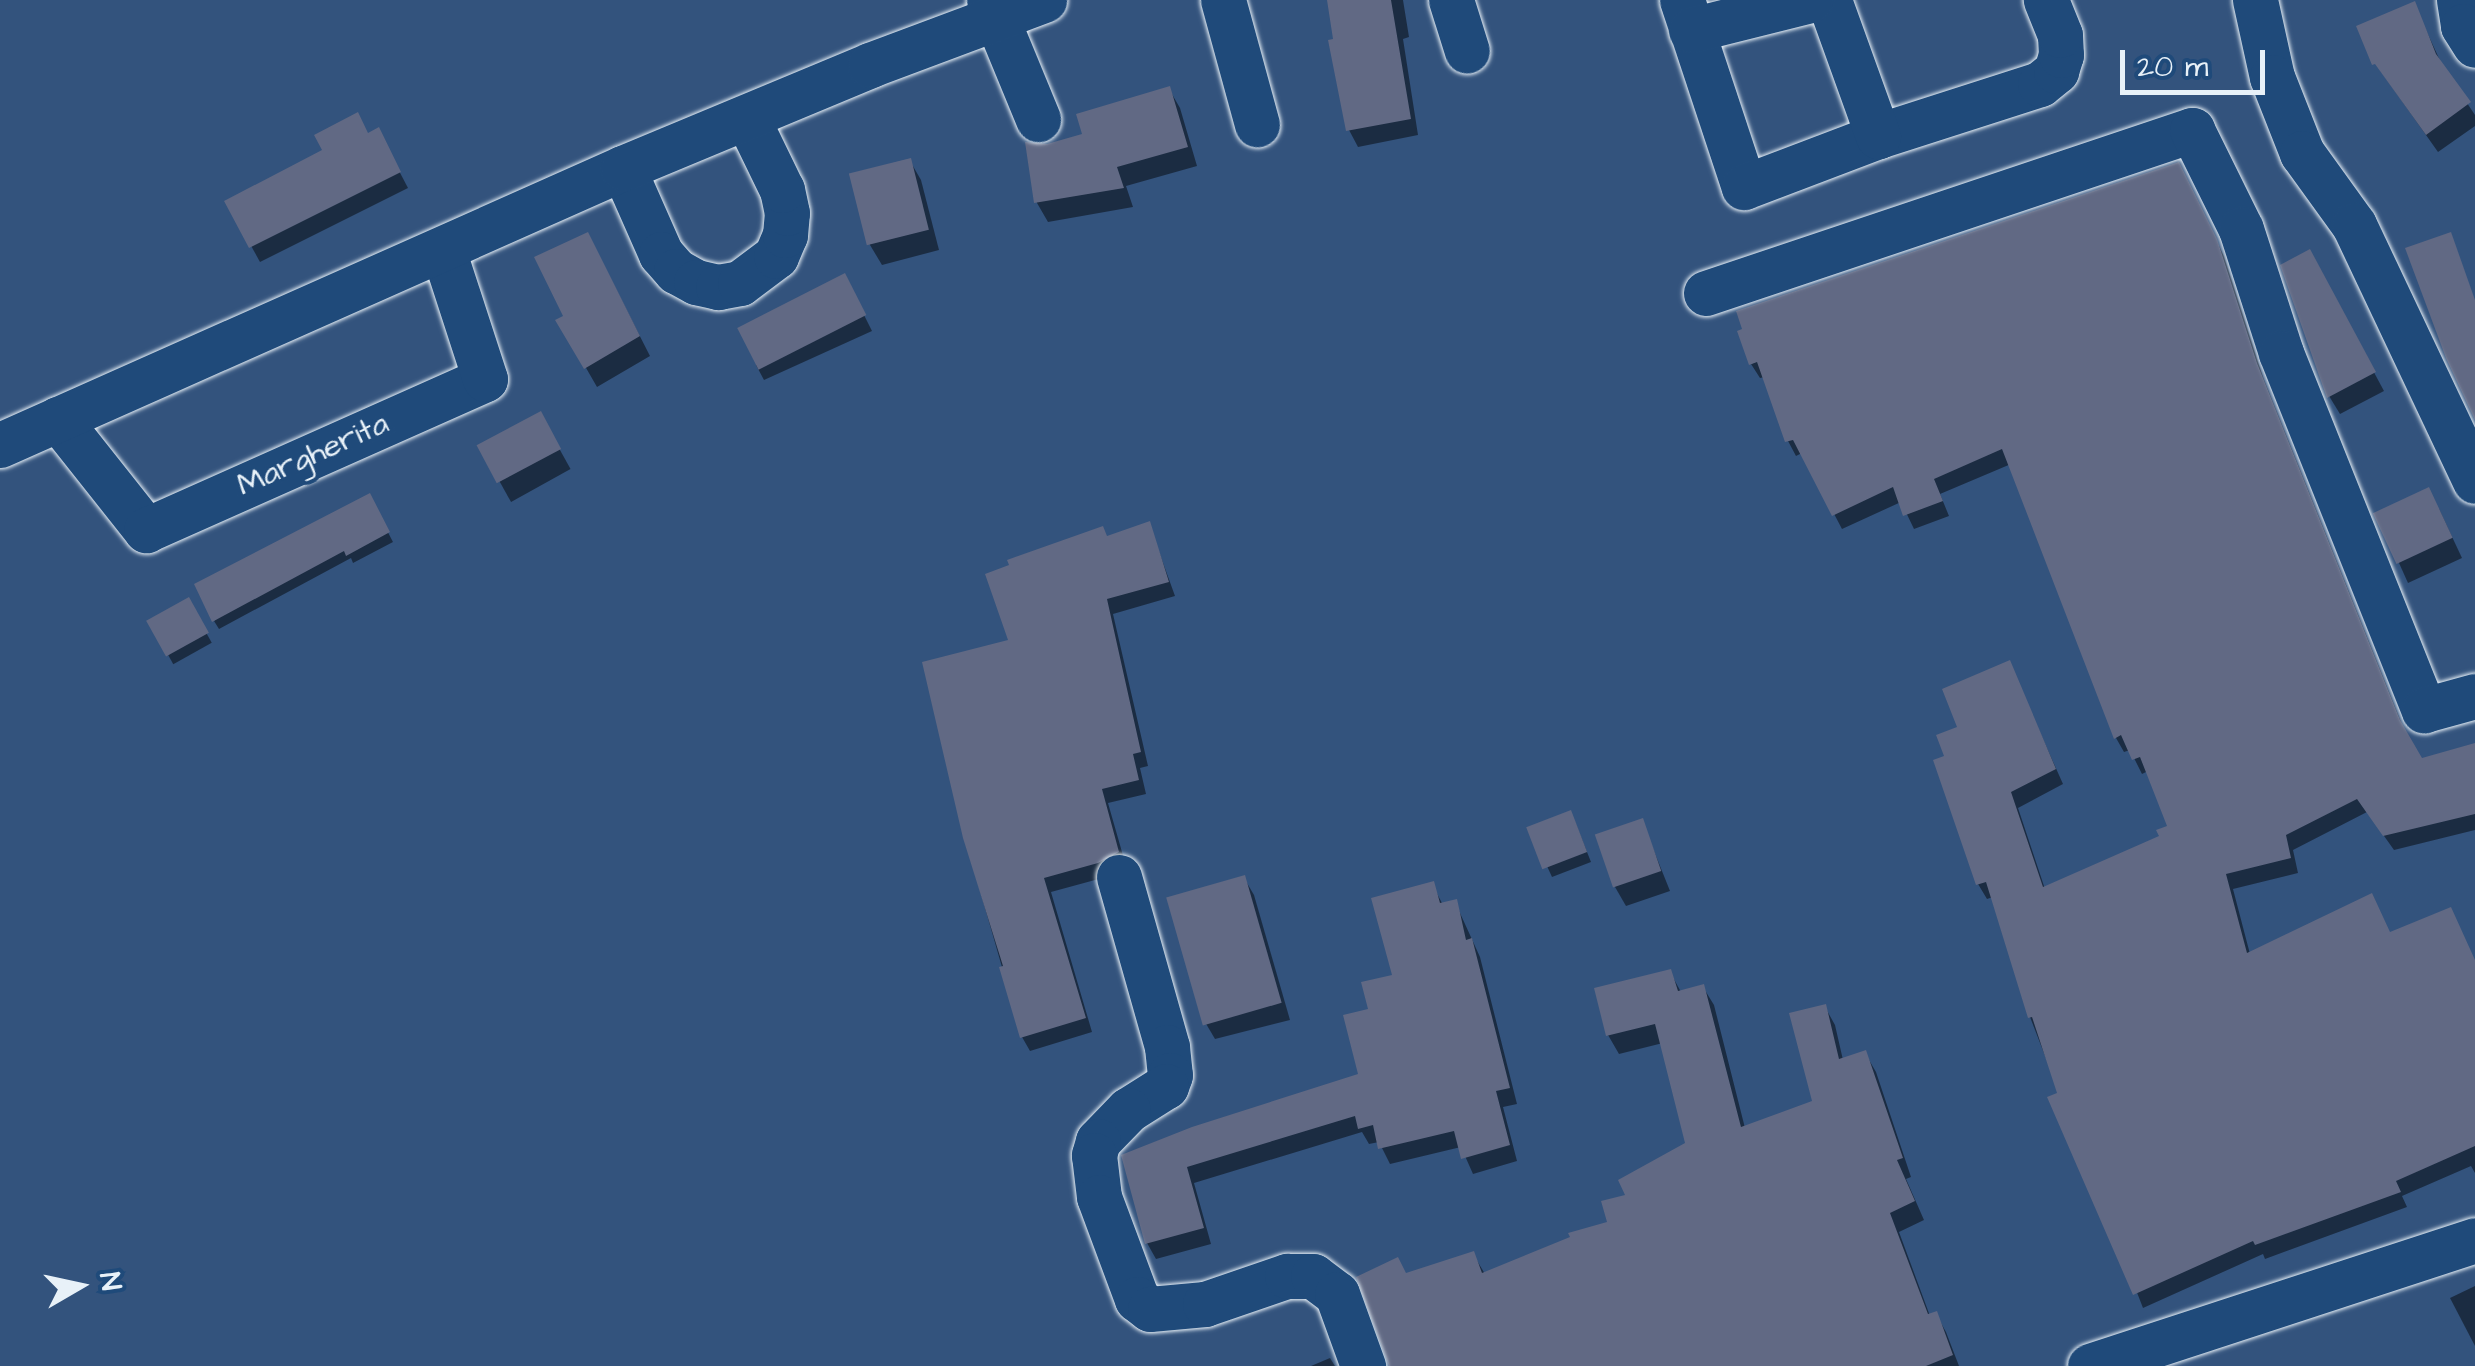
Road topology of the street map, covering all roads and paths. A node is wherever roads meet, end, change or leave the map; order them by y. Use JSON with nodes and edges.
{"nodes":[{"id":1,"x":1044,"y":0,"type":"edge"},
{"id":2,"x":1223,"y":0,"type":"edge"},
{"id":3,"x":1451,"y":0,"type":"edge"},
{"id":4,"x":1810,"y":0,"type":"edge"},
{"id":5,"x":1828,"y":0,"type":"edge"},
{"id":6,"x":2046,"y":0,"type":"edge"},
{"id":7,"x":2255,"y":0,"type":"edge"},
{"id":8,"x":2459,"y":0,"type":"edge"},
{"id":9,"x":993,"y":8,"type":"edge"},
{"id":10,"x":1686,"y":15,"type":"edge"},
{"id":11,"x":2475,"y":46,"type":"edge"},
{"id":12,"x":1467,"y":51,"type":"dead end"},
{"id":13,"x":746,"y":118,"type":"junction"},
{"id":14,"x":1038,"y":119,"type":"dead end"},
{"id":15,"x":1257,"y":124,"type":"dead end"},
{"id":16,"x":1878,"y":136,"type":"junction"},
{"id":17,"x":623,"y":168,"type":"junction"},
{"id":18,"x":443,"y":250,"type":"junction"},
{"id":19,"x":1706,"y":293,"type":"dead end"},
{"id":20,"x":58,"y":419,"type":"junction"},
{"id":21,"x":0,"y":445,"type":"edge"},
{"id":22,"x":2475,"y":481,"type":"edge"},
{"id":23,"x":2475,"y":696,"type":"edge"},
{"id":24,"x":1119,"y":877,"type":"dead end"},
{"id":25,"x":2475,"y":1240,"type":"edge"},
{"id":26,"x":1362,"y":1366,"type":"edge"},
{"id":27,"x":2090,"y":1366,"type":"edge"}],
"edges":[{"from":1,"to":9,"type":"street"},
{"from":2,"to":15,"type":"street"},
{"from":3,"to":12,"type":"street"},
{"from":4,"to":10,"type":"street"},
{"from":5,"to":16,"type":"street"},
{"from":6,"to":16,"type":"street"},
{"from":7,"to":22,"type":"street"},
{"from":8,"to":11,"type":"street"},
{"from":9,"to":13,"type":"street"},
{"from":9,"to":14,"type":"street"},
{"from":10,"to":16,"type":"street"},
{"from":13,"to":17,"type":"street"},
{"from":13,"to":17,"type":"street"},
{"from":17,"to":18,"type":"street"},
{"from":18,"to":20,"type":"street"},
{"from":18,"to":20,"type":"street","name":"Margherita"},
{"from":19,"to":23,"type":"street"},
{"from":20,"to":21,"type":"street"},
{"from":24,"to":26,"type":"street"},
{"from":25,"to":27,"type":"street"}]}
